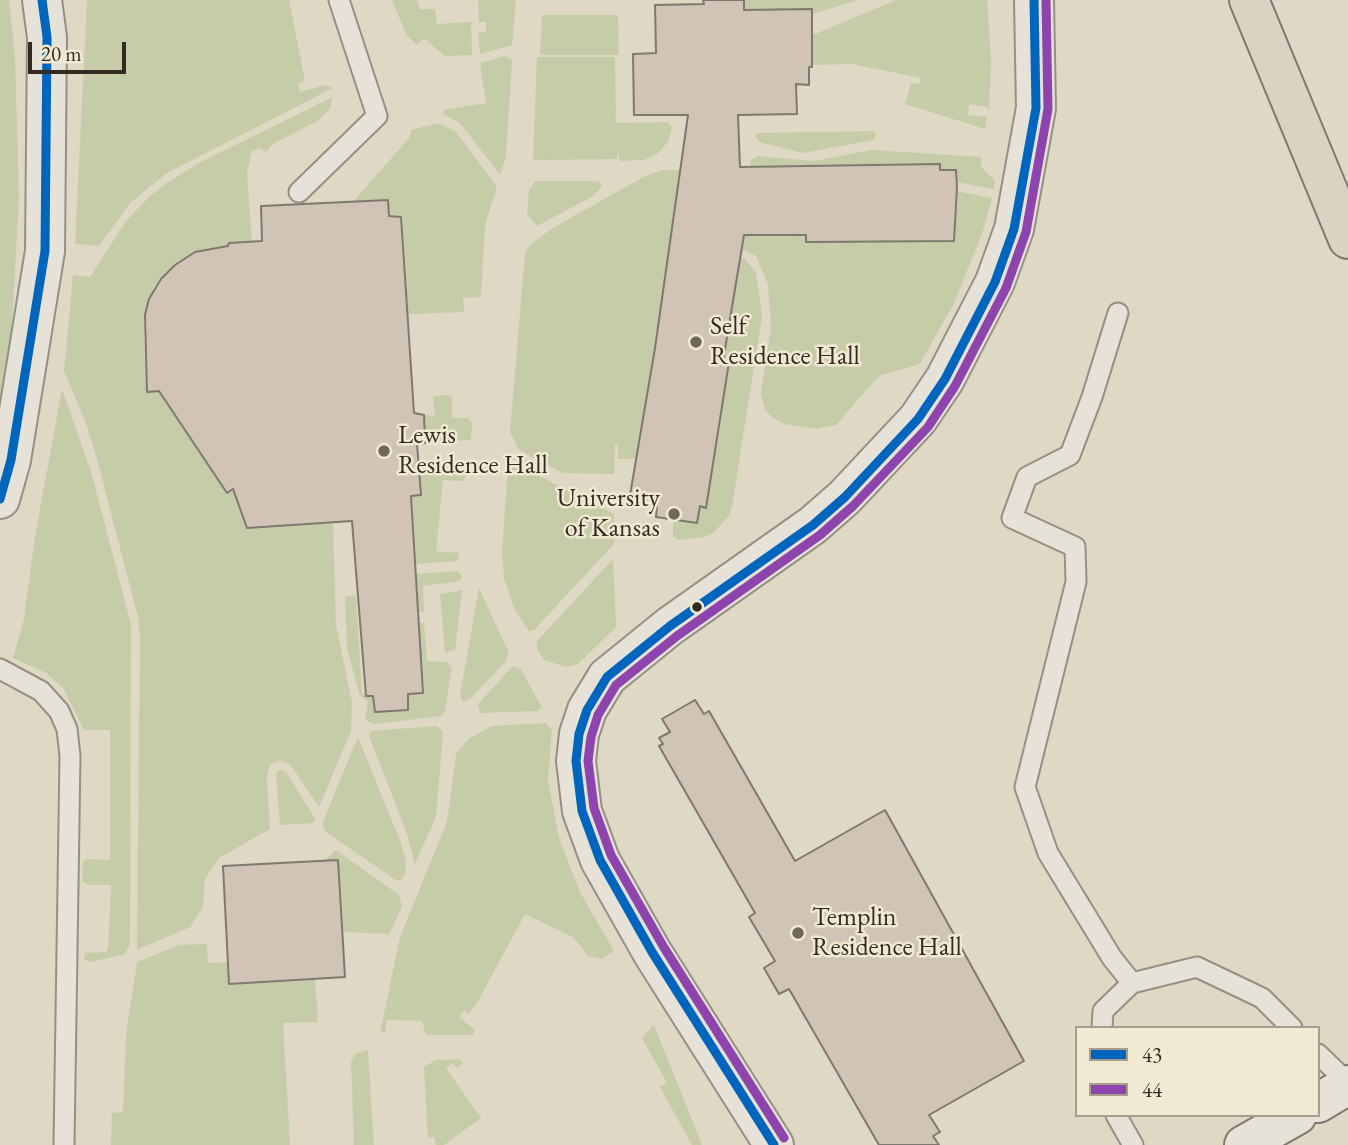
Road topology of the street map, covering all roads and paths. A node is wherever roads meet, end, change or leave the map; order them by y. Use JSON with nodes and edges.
{"nodes":[{"id":1,"x":42,"y":0,"type":"edge"},
{"id":2,"x":1034,"y":0,"type":"edge"},
{"id":3,"x":1250,"y":0,"type":"edge"},
{"id":4,"x":346,"y":5,"type":"edge"},
{"id":5,"x":299,"y":192,"type":"dead end"},
{"id":6,"x":1348,"y":239,"type":"edge"},
{"id":7,"x":1118,"y":313,"type":"dead end"},
{"id":8,"x":0,"y":499,"type":"edge"},
{"id":9,"x":0,"y":669,"type":"edge"},
{"id":10,"x":1132,"y":983,"type":"junction"},
{"id":11,"x":1102,"y":1026,"type":"edge"},
{"id":12,"x":1290,"y":1026,"type":"edge"},
{"id":13,"x":1320,"y":1056,"type":"edge"},
{"id":14,"x":1348,"y":1084,"type":"edge"},
{"id":15,"x":1320,"y":1102,"type":"edge"},
{"id":16,"x":1117,"y":1117,"type":"edge"},
{"id":17,"x":1293,"y":1117,"type":"edge"},
{"id":18,"x":64,"y":1145,"type":"edge"},
{"id":19,"x":774,"y":1145,"type":"edge"},
{"id":20,"x":1133,"y":1145,"type":"edge"},
{"id":21,"x":1244,"y":1145,"type":"edge"}],
"edges":[{"from":1,"to":8,"type":"street"},
{"from":2,"to":19,"type":"street"},
{"from":3,"to":6,"type":"highway"},
{"from":4,"to":5,"type":"lane"},
{"from":7,"to":10,"type":"lane"},
{"from":9,"to":18,"type":"lane"},
{"from":10,"to":11,"type":"lane"},
{"from":10,"to":12,"type":"lane"},
{"from":13,"to":14,"type":"lane"},
{"from":14,"to":15,"type":"street"},
{"from":16,"to":20,"type":"lane"},
{"from":17,"to":21,"type":"street"}]}
